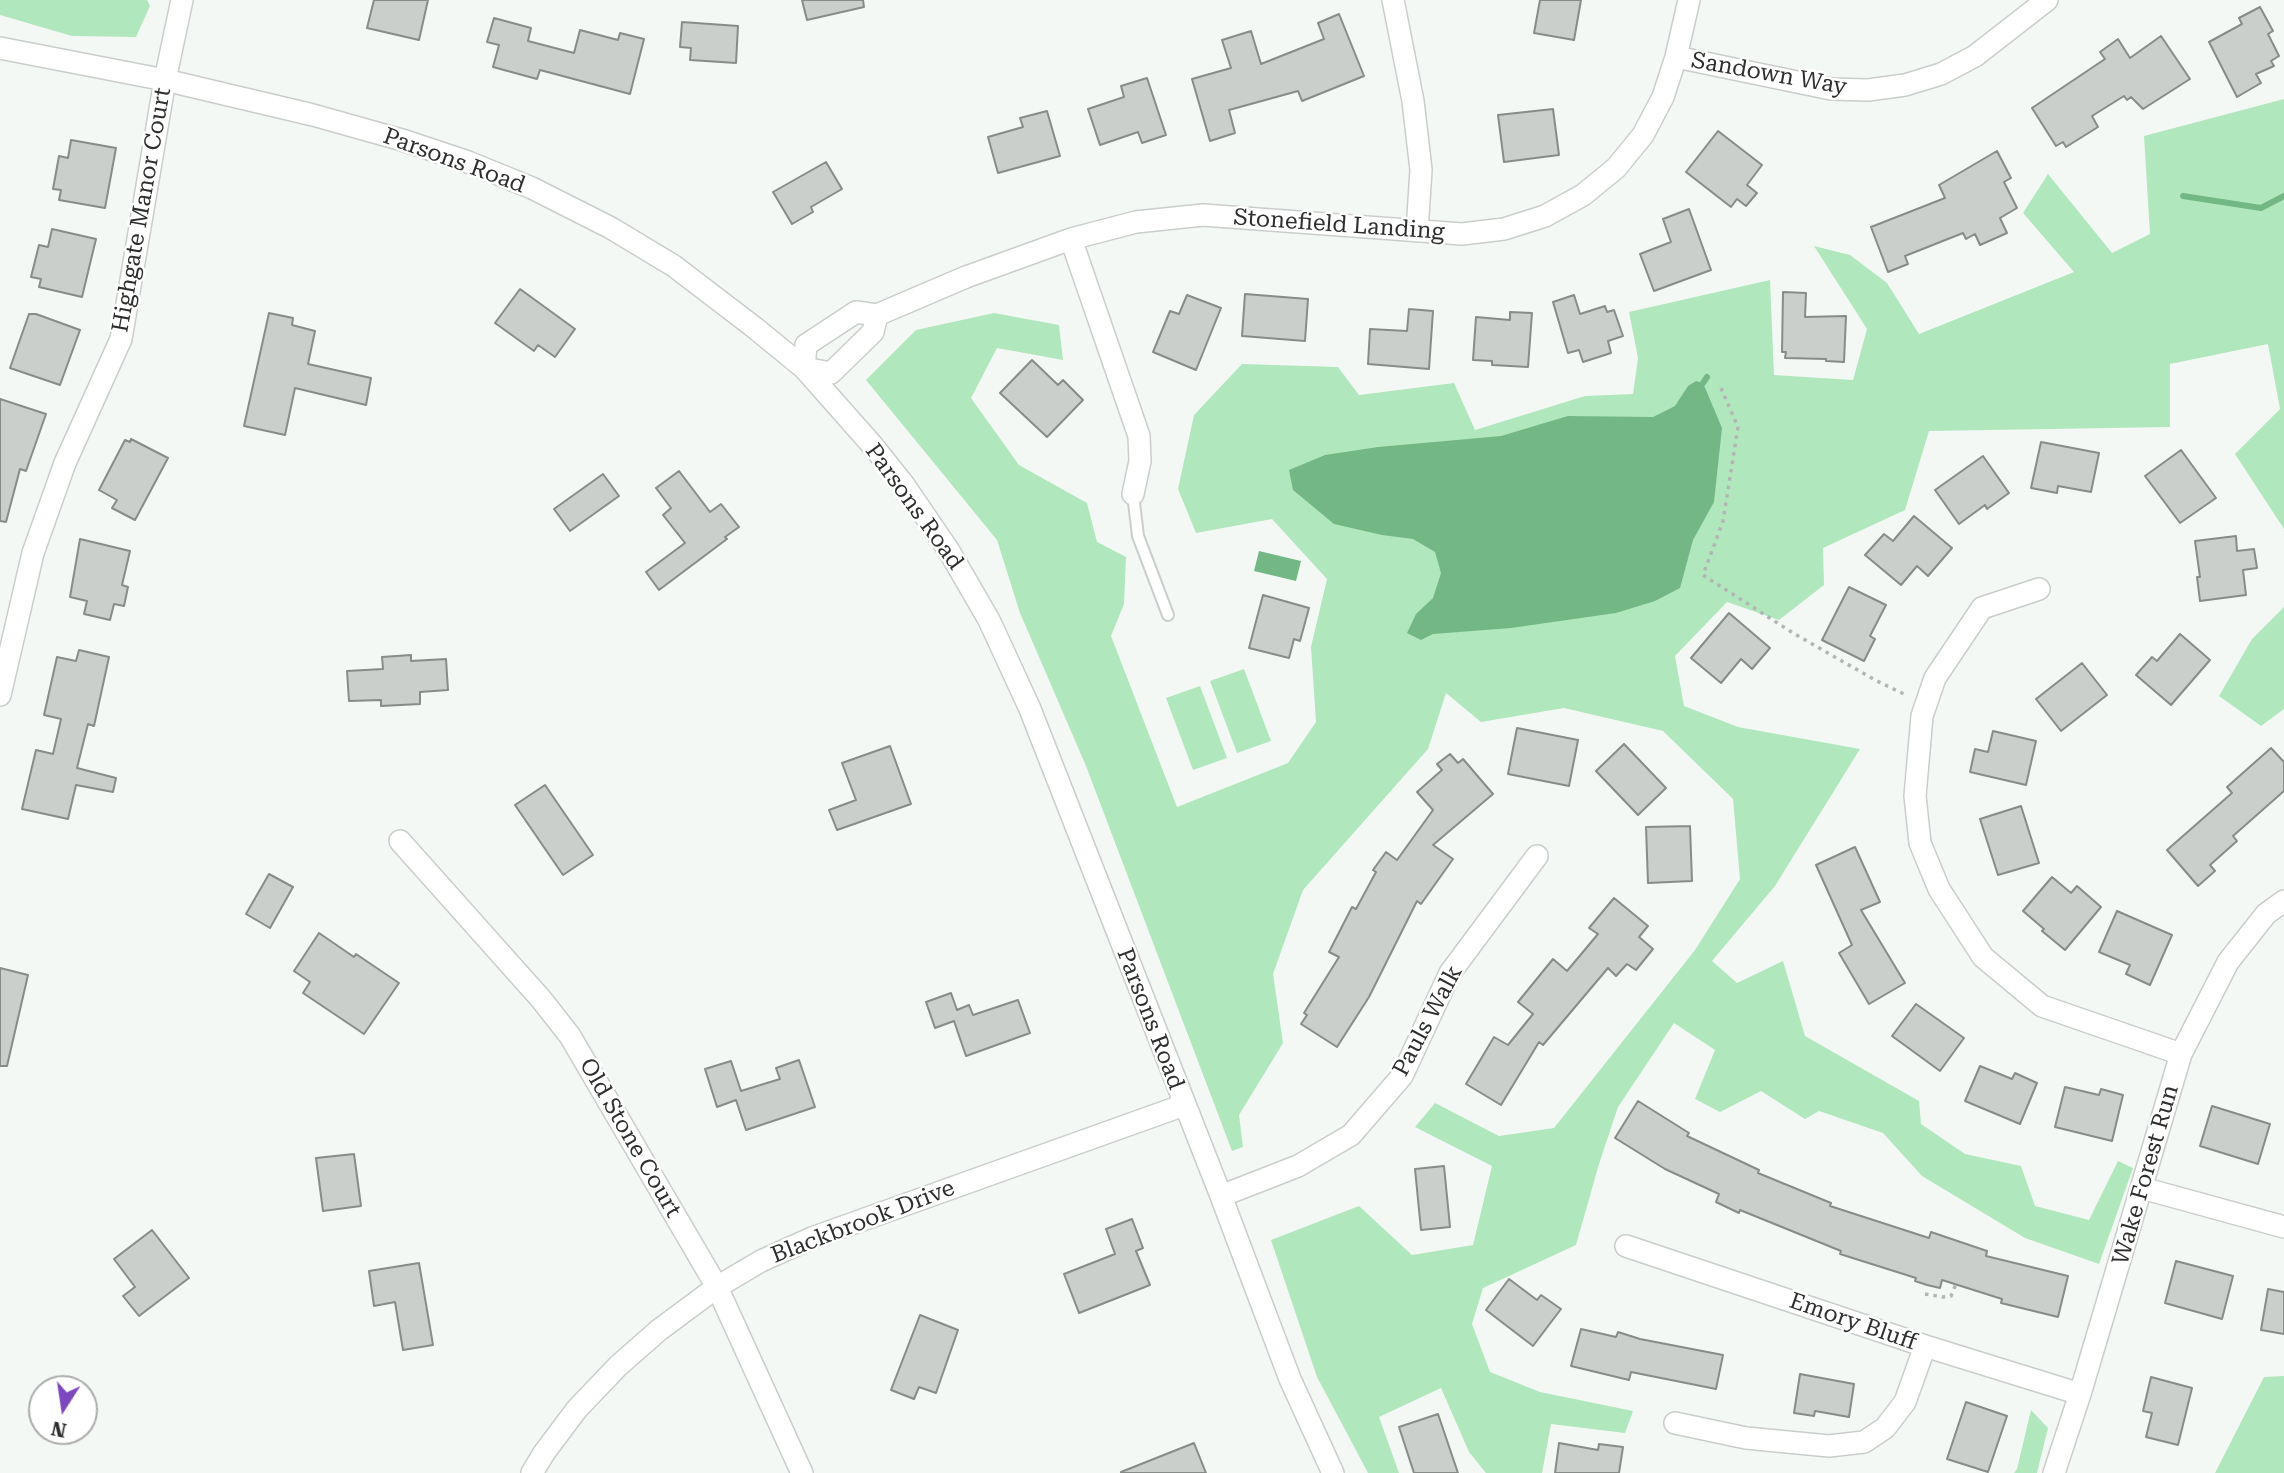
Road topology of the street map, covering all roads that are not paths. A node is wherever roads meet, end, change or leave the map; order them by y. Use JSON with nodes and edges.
{"nodes":[{"id":1,"x":183,"y":0,"type":"edge"},
{"id":2,"x":1393,"y":0,"type":"edge"},
{"id":3,"x":1689,"y":0,"type":"edge"},
{"id":4,"x":2048,"y":0,"type":"edge"},
{"id":5,"x":0,"y":48,"type":"edge"},
{"id":6,"x":1676,"y":57,"type":"junction"},
{"id":7,"x":165,"y":80,"type":"junction"},
{"id":8,"x":1417,"y":231,"type":"junction"},
{"id":9,"x":1070,"y":239,"type":"junction"},
{"id":10,"x":877,"y":316,"type":"junction"},
{"id":11,"x":804,"y":369,"type":"junction"},
{"id":12,"x":1133,"y":494,"type":"joint"},
{"id":13,"x":2039,"y":589,"type":"dead end"},
{"id":14,"x":1168,"y":615,"type":"dead end"},
{"id":15,"x":0,"y":695,"type":"edge"},
{"id":16,"x":400,"y":841,"type":"dead end"},
{"id":17,"x":1537,"y":856,"type":"dead end"},
{"id":18,"x":2284,"y":901,"type":"edge"},
{"id":19,"x":2181,"y":1054,"type":"junction"},
{"id":20,"x":1184,"y":1105,"type":"junction"},
{"id":21,"x":2142,"y":1188,"type":"junction"},
{"id":22,"x":1221,"y":1196,"type":"junction"},
{"id":23,"x":2284,"y":1227,"type":"edge"},
{"id":24,"x":1626,"y":1246,"type":"dead end"},
{"id":25,"x":718,"y":1287,"type":"junction"},
{"id":26,"x":1925,"y":1346,"type":"junction"},
{"id":27,"x":2080,"y":1394,"type":"junction"},
{"id":28,"x":1675,"y":1423,"type":"dead end"},
{"id":29,"x":532,"y":1473,"type":"edge"},
{"id":30,"x":802,"y":1473,"type":"edge"},
{"id":31,"x":1332,"y":1473,"type":"edge"},
{"id":32,"x":2054,"y":1473,"type":"edge"}],
"edges":[{"from":1,"to":7,"type":"street","name":"Highgate Manor Court"},
{"from":2,"to":8,"type":"street"},
{"from":3,"to":6,"type":"street","name":"Stonefield Landing"},
{"from":4,"to":6,"type":"street","name":"Sandown Way"},
{"from":5,"to":7,"type":"street","name":"Parsons Road"},
{"from":6,"to":8,"type":"street","name":"Stonefield Landing"},
{"from":7,"to":11,"type":"street","name":"Parsons Road"},
{"from":7,"to":15,"type":"street","name":"Highgate Manor Court"},
{"from":8,"to":9,"type":"street","name":"Stonefield Landing"},
{"from":9,"to":10,"type":"street","name":"Stonefield Landing"},
{"from":9,"to":12,"type":"street"},
{"from":10,"to":11,"type":"street"},
{"from":10,"to":11,"type":"street","name":"Stonefield Landing"},
{"from":11,"to":20,"type":"street","name":"Parsons Road"},
{"from":12,"to":14,"type":"lane"},
{"from":13,"to":19,"type":"street"},
{"from":16,"to":25,"type":"street","name":"Old Stone Court"},
{"from":17,"to":22,"type":"street","name":"Pauls Walk"},
{"from":18,"to":19,"type":"street","name":"Wake Forest Run"},
{"from":19,"to":21,"type":"street","name":"Wake Forest Run"},
{"from":20,"to":22,"type":"street","name":"Parsons Road"},
{"from":20,"to":25,"type":"street","name":"Blackbrook Drive"},
{"from":21,"to":23,"type":"street"},
{"from":21,"to":27,"type":"street","name":"Wake Forest Run"},
{"from":22,"to":31,"type":"street","name":"Parsons Road"},
{"from":24,"to":26,"type":"street","name":"Emory Bluff"},
{"from":25,"to":29,"type":"street","name":"Blackbrook Drive"},
{"from":25,"to":30,"type":"street","name":"Old Stone Court"},
{"from":26,"to":27,"type":"street","name":"Emory Bluff"},
{"from":26,"to":28,"type":"street"},
{"from":27,"to":32,"type":"street","name":"Wake Forest Run"}]}
